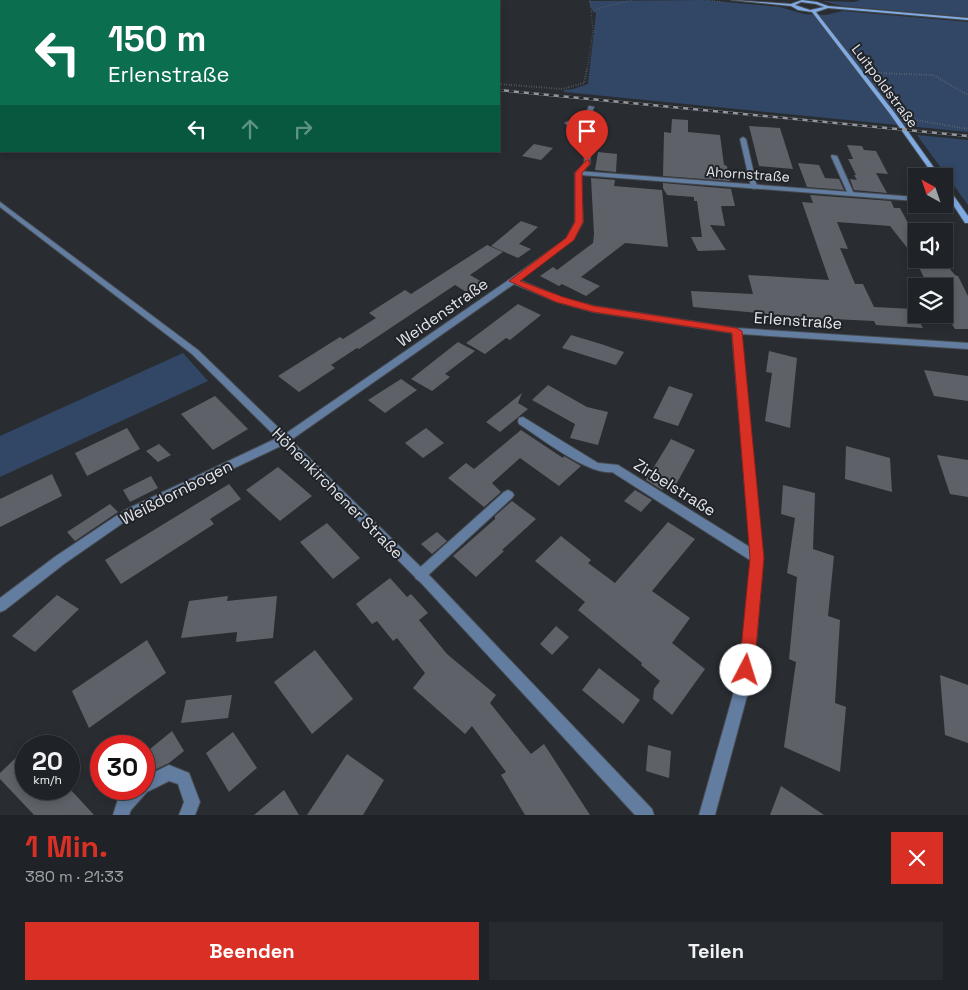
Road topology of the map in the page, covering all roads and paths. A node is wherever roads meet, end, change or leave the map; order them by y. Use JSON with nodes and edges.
{"nodes":[{"id":1,"x":590,"y":0,"type":"edge"},
{"id":2,"x":633,"y":0,"type":"edge"},
{"id":3,"x":733,"y":0,"type":"edge"},
{"id":4,"x":806,"y":1,"type":"edge"},
{"id":5,"x":792,"y":5,"type":"junction"},
{"id":6,"x":827,"y":7,"type":"junction"},
{"id":7,"x":813,"y":11,"type":"junction"},
{"id":8,"x":593,"y":12,"type":"junction"},
{"id":9,"x":968,"y":19,"type":"edge"},
{"id":10,"x":875,"y":73,"type":"dead end"},
{"id":11,"x":500,"y":84,"type":"edge"},
{"id":12,"x":968,"y":95,"type":"edge"},
{"id":13,"x":591,"y":107,"type":"dead end"},
{"id":14,"x":586,"y":120,"type":"junction"},
{"id":15,"x":917,"y":120,"type":"dead end"},
{"id":16,"x":968,"y":129,"type":"edge"},
{"id":17,"x":588,"y":131,"type":"junction"},
{"id":18,"x":743,"y":139,"type":"dead end"},
{"id":19,"x":834,"y":156,"type":"dead end"},
{"id":20,"x":931,"y":168,"type":"edge"},
{"id":21,"x":578,"y":173,"type":"junction"},
{"id":22,"x":754,"y":187,"type":"junction"},
{"id":23,"x":851,"y":194,"type":"junction"},
{"id":24,"x":908,"y":198,"type":"edge"},
{"id":25,"x":953,"y":199,"type":"edge"},
{"id":26,"x":955,"y":202,"type":"joint"},
{"id":27,"x":0,"y":204,"type":"edge"},
{"id":28,"x":968,"y":221,"type":"edge"},
{"id":29,"x":513,"y":281,"type":"junction"},
{"id":30,"x":736,"y":331,"type":"junction"},
{"id":31,"x":968,"y":346,"type":"edge"},
{"id":32,"x":523,"y":421,"type":"dead end"},
{"id":33,"x":285,"y":439,"type":"junction"},
{"id":34,"x":508,"y":495,"type":"dead end"},
{"id":35,"x":757,"y":558,"type":"junction"},
{"id":36,"x":420,"y":575,"type":"junction"},
{"id":37,"x":0,"y":606,"type":"edge"},
{"id":38,"x":155,"y":780,"type":"edge"},
{"id":39,"x":129,"y":800,"type":"edge"},
{"id":40,"x":121,"y":815,"type":"edge"},
{"id":41,"x":188,"y":815,"type":"edge"},
{"id":42,"x":646,"y":815,"type":"edge"},
{"id":43,"x":708,"y":815,"type":"edge"}],
"edges":[{"from":1,"to":8,"type":"path"},
{"from":2,"to":8,"type":"path"},
{"from":3,"to":5,"type":"street"},
{"from":4,"to":5,"type":"street"},
{"from":4,"to":6,"type":"street"},
{"from":5,"to":7,"type":"street"},
{"from":6,"to":7,"type":"street"},
{"from":6,"to":9,"type":"street"},
{"from":7,"to":20,"type":"street","name":"Luitpoldstraße"},
{"from":8,"to":11,"type":"path"},
{"from":10,"to":12,"type":"path"},
{"from":13,"to":14,"type":"street"},
{"from":14,"to":17,"type":"street","name":"Weidenstraße"},
{"from":14,"to":17,"type":"street"},
{"from":15,"to":16,"type":"path"},
{"from":17,"to":21,"type":"street","name":"Weidenstraße"},
{"from":18,"to":22,"type":"street"},
{"from":19,"to":23,"type":"street"},
{"from":21,"to":22,"type":"street","name":"Ahornstraße"},
{"from":21,"to":29,"type":"street","name":"Weidenstraße"},
{"from":22,"to":23,"type":"street","name":"Ahornstraße"},
{"from":23,"to":24,"type":"street","name":"Ahornstraße"},
{"from":25,"to":26,"type":"street"},
{"from":26,"to":28,"type":"street"},
{"from":27,"to":33,"type":"street","name":"Höhenkirchener Straße"},
{"from":29,"to":30,"type":"street","name":"Erlenstraße"},
{"from":29,"to":33,"type":"street","name":"Weidenstraße"},
{"from":30,"to":31,"type":"street","name":"Erlenstraße"},
{"from":30,"to":35,"type":"street"},
{"from":32,"to":35,"type":"street","name":"Zirbelstraße"},
{"from":33,"to":36,"type":"street","name":"Höhenkirchener Straße"},
{"from":33,"to":37,"type":"street","name":"Weißdornbogen"},
{"from":34,"to":36,"type":"street"},
{"from":35,"to":43,"type":"street"},
{"from":36,"to":42,"type":"street","name":"Höhenkirchener Straße"},
{"from":38,"to":41,"type":"street"},
{"from":39,"to":40,"type":"street"}]}
